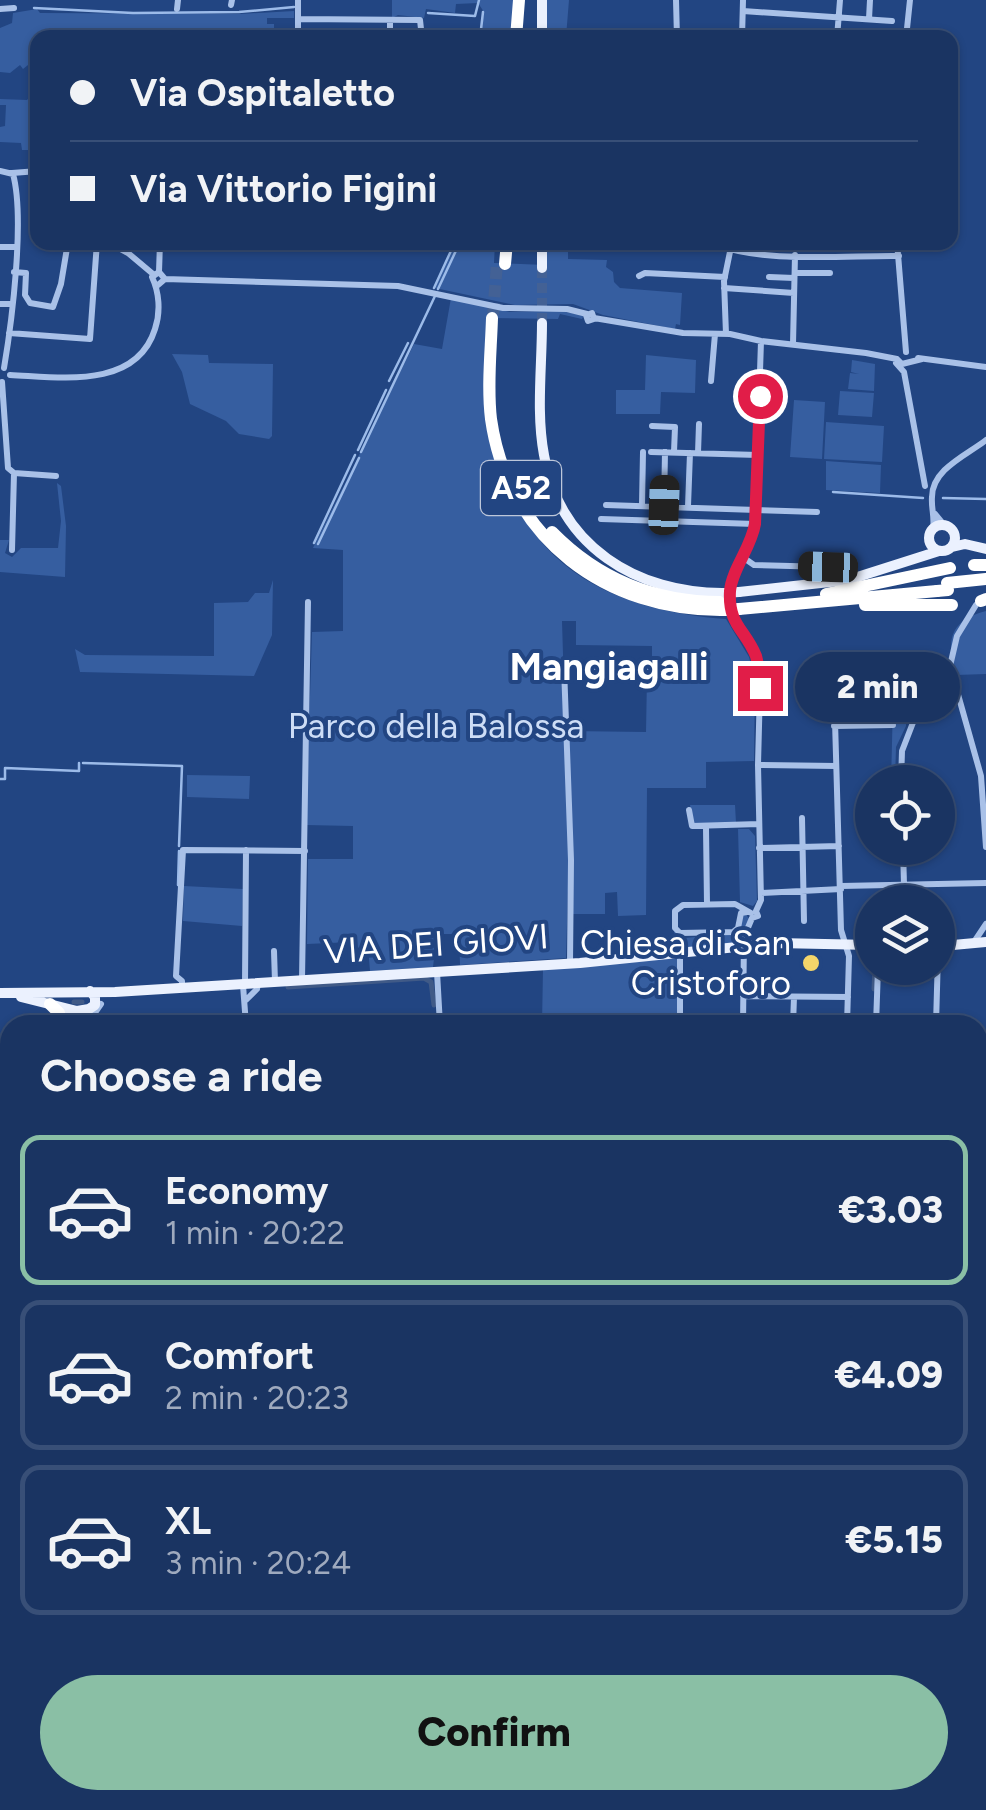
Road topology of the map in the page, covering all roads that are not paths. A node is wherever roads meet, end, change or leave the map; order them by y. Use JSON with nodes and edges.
{"nodes":[{"id":1,"x":298,"y":0,"type":"edge"},
{"id":2,"x":519,"y":0,"type":"edge"},
{"id":3,"x":527,"y":0,"type":"edge"},
{"id":4,"x":542,"y":0,"type":"edge"},
{"id":5,"x":676,"y":0,"type":"edge"},
{"id":6,"x":743,"y":0,"type":"edge"},
{"id":7,"x":840,"y":0,"type":"edge"},
{"id":8,"x":870,"y":0,"type":"edge"},
{"id":9,"x":910,"y":0,"type":"edge"},
{"id":10,"x":14,"y":8,"type":"dead end"},
{"id":11,"x":0,"y":9,"type":"edge"},
{"id":12,"x":743,"y":11,"type":"junction"},
{"id":13,"x":839,"y":17,"type":"junction"},
{"id":14,"x":298,"y":19,"type":"junction"},
{"id":15,"x":390,"y":20,"type":"junction"},
{"id":16,"x":869,"y":20,"type":"junction"},
{"id":17,"x":892,"y":21,"type":"dead end"},
{"id":18,"x":298,"y":30,"type":"edge"},
{"id":19,"x":390,"y":30,"type":"edge"},
{"id":20,"x":422,"y":30,"type":"edge"},
{"id":21,"x":517,"y":30,"type":"edge"},
{"id":22,"x":525,"y":30,"type":"edge"},
{"id":23,"x":542,"y":30,"type":"edge"},
{"id":24,"x":677,"y":30,"type":"edge"},
{"id":25,"x":742,"y":30,"type":"edge"},
{"id":26,"x":838,"y":30,"type":"edge"},
{"id":27,"x":907,"y":30,"type":"edge"},
{"id":28,"x":6,"y":172,"type":"edge"},
{"id":29,"x":0,"y":247,"type":"edge"},
{"id":30,"x":15,"y":247,"type":"junction"},
{"id":31,"x":67,"y":250,"type":"edge"},
{"id":32,"x":96,"y":250,"type":"edge"},
{"id":33,"x":120,"y":250,"type":"edge"},
{"id":34,"x":159,"y":250,"type":"edge"},
{"id":35,"x":500,"y":250,"type":"edge"},
{"id":36,"x":505,"y":250,"type":"edge"},
{"id":37,"x":542,"y":250,"type":"edge"},
{"id":38,"x":731,"y":250,"type":"edge"},
{"id":39,"x":756,"y":250,"type":"edge"},
{"id":40,"x":898,"y":250,"type":"edge"},
{"id":41,"x":795,"y":255,"type":"junction"},
{"id":42,"x":898,"y":256,"type":"junction"},
{"id":43,"x":542,"y":268,"type":"tunnel mouth"},
{"id":44,"x":14,"y":272,"type":"junction"},
{"id":45,"x":830,"y":273,"type":"dead end"},
{"id":46,"x":157,"y":274,"type":"junction"},
{"id":47,"x":639,"y":276,"type":"dead end"},
{"id":48,"x":794,"y":276,"type":"junction"},
{"id":49,"x":769,"y":277,"type":"dead end"},
{"id":50,"x":725,"y":278,"type":"junction"},
{"id":51,"x":724,"y":288,"type":"junction"},
{"id":52,"x":794,"y":294,"type":"junction"},
{"id":53,"x":0,"y":304,"type":"edge"},
{"id":54,"x":11,"y":304,"type":"junction"},
{"id":55,"x":497,"y":318,"type":"tunnel mouth"},
{"id":56,"x":542,"y":323,"type":"tunnel mouth"},
{"id":57,"x":903,"y":325,"type":"junction"},
{"id":58,"x":8,"y":333,"type":"junction"},
{"id":59,"x":715,"y":334,"type":"junction"},
{"id":60,"x":726,"y":334,"type":"junction"},
{"id":61,"x":904,"y":340,"type":"junction"},
{"id":62,"x":761,"y":342,"type":"junction"},
{"id":63,"x":793,"y":344,"type":"junction"},
{"id":64,"x":3,"y":355,"type":"edge"},
{"id":65,"x":884,"y":356,"type":"junction"},
{"id":66,"x":920,"y":358,"type":"junction"},
{"id":67,"x":903,"y":359,"type":"junction"},
{"id":68,"x":986,"y":367,"type":"edge"},
{"id":69,"x":4,"y":371,"type":"edge"},
{"id":70,"x":1,"y":382,"type":"edge"},
{"id":71,"x":711,"y":382,"type":"dead end"},
{"id":72,"x":1,"y":395,"type":"edge"},
{"id":73,"x":699,"y":424,"type":"dead end"},
{"id":74,"x":652,"y":426,"type":"dead end"},
{"id":75,"x":986,"y":440,"type":"edge"},
{"id":76,"x":669,"y":452,"type":"junction"},
{"id":77,"x":694,"y":453,"type":"junction"},
{"id":78,"x":758,"y":455,"type":"junction"},
{"id":79,"x":3,"y":464,"type":"edge"},
{"id":80,"x":14,"y":472,"type":"junction"},
{"id":81,"x":56,"y":476,"type":"dead end"},
{"id":82,"x":924,"y":486,"type":"dead end"},
{"id":83,"x":606,"y":505,"type":"dead end"},
{"id":84,"x":642,"y":505,"type":"junction"},
{"id":85,"x":664,"y":505,"type":"junction"},
{"id":86,"x":688,"y":506,"type":"junction"},
{"id":87,"x":757,"y":507,"type":"junction"},
{"id":88,"x":816,"y":512,"type":"dead end"},
{"id":89,"x":601,"y":519,"type":"dead end"},
{"id":90,"x":755,"y":524,"type":"junction"},
{"id":91,"x":938,"y":527,"type":"junction"},
{"id":92,"x":929,"y":542,"type":"junction"},
{"id":93,"x":953,"y":542,"type":"junction"},
{"id":94,"x":986,"y":549,"type":"edge"},
{"id":95,"x":12,"y":550,"type":"dead end"},
{"id":96,"x":939,"y":551,"type":"junction"},
{"id":97,"x":919,"y":558,"type":"junction"},
{"id":98,"x":748,"y":560,"type":"junction"},
{"id":99,"x":828,"y":567,"type":"dead end"},
{"id":100,"x":977,"y":581,"type":"edge"},
{"id":101,"x":942,"y":587,"type":"junction"},
{"id":102,"x":821,"y":595,"type":"junction"},
{"id":103,"x":308,"y":602,"type":"dead end"},
{"id":104,"x":732,"y":603,"type":"junction"},
{"id":105,"x":778,"y":606,"type":"junction"},
{"id":106,"x":954,"y":606,"type":"junction"},
{"id":107,"x":962,"y":625,"type":"junction"},
{"id":108,"x":652,"y":667,"type":"dead end"},
{"id":109,"x":954,"y":680,"type":"junction"},
{"id":110,"x":912,"y":682,"type":"junction"},
{"id":111,"x":893,"y":725,"type":"dead end"},
{"id":112,"x":834,"y":726,"type":"junction"},
{"id":113,"x":902,"y":765,"type":"edge"},
{"id":114,"x":758,"y":766,"type":"junction"},
{"id":115,"x":836,"y":766,"type":"junction"},
{"id":116,"x":689,"y":810,"type":"dead end"},
{"id":117,"x":802,"y":818,"type":"dead end"},
{"id":118,"x":706,"y":828,"type":"junction"},
{"id":119,"x":756,"y":828,"type":"junction"},
{"id":120,"x":839,"y":846,"type":"junction"},
{"id":121,"x":802,"y":847,"type":"junction"},
{"id":122,"x":986,"y":847,"type":"edge"},
{"id":123,"x":760,"y":848,"type":"junction"},
{"id":124,"x":246,"y":850,"type":"junction"},
{"id":125,"x":304,"y":851,"type":"junction"},
{"id":126,"x":903,"y":865,"type":"edge"},
{"id":127,"x":986,"y":882,"type":"edge"},
{"id":128,"x":904,"y":885,"type":"joint"},
{"id":129,"x":855,"y":887,"type":"edge"},
{"id":130,"x":841,"y":888,"type":"junction"},
{"id":131,"x":803,"y":891,"type":"junction"},
{"id":132,"x":761,"y":893,"type":"junction"},
{"id":133,"x":708,"y":904,"type":"junction"},
{"id":134,"x":748,"y":913,"type":"junction"},
{"id":135,"x":804,"y":921,"type":"dead end"},
{"id":136,"x":986,"y":928,"type":"edge"},
{"id":137,"x":980,"y":942,"type":"edge"},
{"id":138,"x":744,"y":947,"type":"junction"},
{"id":139,"x":955,"y":947,"type":"edge"},
{"id":140,"x":855,"y":948,"type":"edge"},
{"id":141,"x":850,"y":949,"type":"junction"},
{"id":142,"x":274,"y":950,"type":"dead end"},
{"id":143,"x":680,"y":954,"type":"junction"},
{"id":144,"x":570,"y":964,"type":"junction"},
{"id":145,"x":440,"y":972,"type":"junction"},
{"id":146,"x":302,"y":980,"type":"junction"},
{"id":147,"x":275,"y":982,"type":"junction"},
{"id":148,"x":258,"y":983,"type":"junction"},
{"id":149,"x":182,"y":984,"type":"junction"},
{"id":150,"x":244,"y":984,"type":"junction"},
{"id":151,"x":877,"y":985,"type":"edge"},
{"id":152,"x":938,"y":985,"type":"edge"},
{"id":153,"x":142,"y":989,"type":"junction"},
{"id":154,"x":73,"y":991,"type":"junction"},
{"id":155,"x":90,"y":991,"type":"junction"},
{"id":156,"x":0,"y":995,"type":"edge"},
{"id":157,"x":743,"y":996,"type":"junction"},
{"id":158,"x":794,"y":996,"type":"junction"},
{"id":159,"x":848,"y":997,"type":"junction"},
{"id":160,"x":43,"y":999,"type":"junction"},
{"id":161,"x":246,"y":1000,"type":"junction"},
{"id":162,"x":70,"y":1009,"type":"junction"},
{"id":163,"x":93,"y":1014,"type":"edge"},
{"id":164,"x":59,"y":1015,"type":"edge"},
{"id":165,"x":67,"y":1015,"type":"edge"},
{"id":166,"x":246,"y":1015,"type":"edge"},
{"id":167,"x":440,"y":1015,"type":"edge"},
{"id":168,"x":680,"y":1015,"type":"edge"},
{"id":169,"x":742,"y":1015,"type":"edge"},
{"id":170,"x":794,"y":1015,"type":"edge"},
{"id":171,"x":847,"y":1015,"type":"edge"},
{"id":172,"x":876,"y":1015,"type":"edge"},
{"id":173,"x":936,"y":1015,"type":"edge"}],
"edges":[{"from":1,"to":14,"type":"street"},
{"from":2,"to":21,"type":"highway"},
{"from":3,"to":22,"type":"highway"},
{"from":4,"to":23,"type":"main road"},
{"from":5,"to":24,"type":"street"},
{"from":6,"to":12,"type":"street"},
{"from":7,"to":13,"type":"street"},
{"from":8,"to":16,"type":"street"},
{"from":9,"to":27,"type":"street"},
{"from":10,"to":11,"type":"street"},
{"from":12,"to":13,"type":"street"},
{"from":12,"to":25,"type":"street"},
{"from":13,"to":16,"type":"street"},
{"from":13,"to":26,"type":"street"},
{"from":14,"to":15,"type":"street"},
{"from":14,"to":18,"type":"street"},
{"from":15,"to":19,"type":"street"},
{"from":15,"to":20,"type":"street"},
{"from":16,"to":17,"type":"street"},
{"from":28,"to":30,"type":"street"},
{"from":29,"to":30,"type":"street"},
{"from":30,"to":44,"type":"street"},
{"from":31,"to":44,"type":"street"},
{"from":32,"to":58,"type":"street"},
{"from":33,"to":46,"type":"street"},
{"from":34,"to":46,"type":"street"},
{"from":35,"to":36,"type":"highway"},
{"from":37,"to":43,"type":"main road"},
{"from":38,"to":50,"type":"street"},
{"from":39,"to":41,"type":"street"},
{"from":40,"to":42,"type":"street"},
{"from":41,"to":42,"type":"street"},
{"from":41,"to":48,"type":"street"},
{"from":42,"to":57,"type":"street"},
{"from":44,"to":54,"type":"street"},
{"from":45,"to":48,"type":"street"},
{"from":46,"to":59,"type":"street"},
{"from":46,"to":69,"type":"street"},
{"from":47,"to":50,"type":"street"},
{"from":48,"to":49,"type":"street"},
{"from":48,"to":52,"type":"street"},
{"from":50,"to":51,"type":"street"},
{"from":51,"to":52,"type":"street"},
{"from":51,"to":60,"type":"street"},
{"from":52,"to":63,"type":"street"},
{"from":53,"to":54,"type":"street"},
{"from":54,"to":58,"type":"street"},
{"from":55,"to":104,"type":"highway","number":"A52"},
{"from":56,"to":104,"type":"main road"},
{"from":57,"to":61,"type":"street"},
{"from":57,"to":67,"type":"street"},
{"from":58,"to":64,"type":"street"},
{"from":59,"to":60,"type":"street"},
{"from":59,"to":71,"type":"street"},
{"from":60,"to":62,"type":"street"},
{"from":61,"to":66,"type":"street"},
{"from":61,"to":67,"type":"street"},
{"from":62,"to":63,"type":"street"},
{"from":62,"to":78,"type":"street"},
{"from":63,"to":65,"type":"street"},
{"from":64,"to":69,"type":"street"},
{"from":65,"to":67,"type":"street"},
{"from":65,"to":67,"type":"street"},
{"from":66,"to":67,"type":"street"},
{"from":66,"to":68,"type":"street"},
{"from":67,"to":82,"type":"street"},
{"from":69,"to":70,"type":"street"},
{"from":70,"to":72,"type":"street"},
{"from":72,"to":79,"type":"street"},
{"from":73,"to":77,"type":"street"},
{"from":74,"to":76,"type":"street"},
{"from":75,"to":91,"type":"street"},
{"from":76,"to":77,"type":"street"},
{"from":76,"to":84,"type":"street"},
{"from":76,"to":85,"type":"street"},
{"from":77,"to":78,"type":"street"},
{"from":77,"to":86,"type":"street"},
{"from":78,"to":87,"type":"street"},
{"from":79,"to":80,"type":"street"},
{"from":80,"to":81,"type":"street"},
{"from":80,"to":95,"type":"street"},
{"from":83,"to":84,"type":"street"},
{"from":84,"to":85,"type":"street"},
{"from":85,"to":86,"type":"street"},
{"from":86,"to":87,"type":"street"},
{"from":87,"to":88,"type":"street"},
{"from":87,"to":90,"type":"street"},
{"from":89,"to":90,"type":"street"},
{"from":90,"to":98,"type":"street"},
{"from":91,"to":92,"type":"main road"},
{"from":91,"to":93,"type":"main road"},
{"from":92,"to":96,"type":"main road"},
{"from":92,"to":97,"type":"main road"},
{"from":93,"to":94,"type":"main road"},
{"from":93,"to":96,"type":"main road"},
{"from":96,"to":97,"type":"main road"},
{"from":97,"to":104,"type":"main road"},
{"from":98,"to":99,"type":"street"},
{"from":98,"to":104,"type":"street"},
{"from":100,"to":101,"type":"highway","number":"A52"},
{"from":100,"to":102,"type":"highway"},
{"from":100,"to":106,"type":"street"},
{"from":100,"to":106,"type":"street"},
{"from":100,"to":107,"type":"street"},
{"from":101,"to":102,"type":"highway","number":"A52"},
{"from":101,"to":105,"type":"highway","number":"A52"},
{"from":102,"to":104,"type":"highway","number":"A52"},
{"from":103,"to":125,"type":"street"},
{"from":104,"to":105,"type":"highway","number":"A52"},
{"from":104,"to":114,"type":"street"},
{"from":105,"to":106,"type":"highway"},
{"from":106,"to":107,"type":"street"},
{"from":107,"to":109,"type":"street"},
{"from":108,"to":144,"type":"street"},
{"from":109,"to":110,"type":"street"},
{"from":109,"to":122,"type":"street"},
{"from":110,"to":112,"type":"street"},
{"from":110,"to":113,"type":"street"},
{"from":111,"to":112,"type":"street"},
{"from":112,"to":115,"type":"street"},
{"from":114,"to":115,"type":"street"},
{"from":114,"to":119,"type":"street"},
{"from":115,"to":120,"type":"street"},
{"from":116,"to":118,"type":"street"},
{"from":117,"to":121,"type":"street"},
{"from":118,"to":119,"type":"street"},
{"from":118,"to":133,"type":"street"},
{"from":119,"to":123,"type":"street"},
{"from":120,"to":121,"type":"street"},
{"from":120,"to":130,"type":"street"},
{"from":121,"to":123,"type":"street"},
{"from":121,"to":131,"type":"street"},
{"from":123,"to":132,"type":"street"},
{"from":124,"to":125,"type":"street"},
{"from":124,"to":149,"type":"street"},
{"from":124,"to":150,"type":"street"},
{"from":125,"to":146,"type":"street"},
{"from":126,"to":128,"type":"street"},
{"from":127,"to":128,"type":"street"},
{"from":129,"to":130,"type":"street"},
{"from":130,"to":131,"type":"street"},
{"from":130,"to":141,"type":"street"},
{"from":131,"to":132,"type":"street"},
{"from":131,"to":135,"type":"street"},
{"from":132,"to":134,"type":"street"},
{"from":133,"to":134,"type":"street"},
{"from":133,"to":134,"type":"street"},
{"from":134,"to":138,"type":"street"},
{"from":136,"to":137,"type":"street"},
{"from":137,"to":139,"type":"main road"},
{"from":138,"to":141,"type":"main road","name":"VIA DEI GIOVI"},
{"from":138,"to":143,"type":"main road","name":"VIA DEI GIOVI"},
{"from":138,"to":157,"type":"street"},
{"from":140,"to":141,"type":"main road","name":"VIA DEI GIOVI"},
{"from":141,"to":159,"type":"street"},
{"from":142,"to":147,"type":"street"},
{"from":143,"to":144,"type":"main road","name":"VIA DEI GIOVI"},
{"from":143,"to":168,"type":"street"},
{"from":144,"to":145,"type":"main road","name":"VIA DEI GIOVI"},
{"from":145,"to":146,"type":"main road","name":"VIA DEI GIOVI"},
{"from":145,"to":167,"type":"street"},
{"from":146,"to":147,"type":"main road","name":"VIA DEI GIOVI"},
{"from":147,"to":148,"type":"main road","name":"VIA DEI GIOVI"},
{"from":148,"to":150,"type":"main road","name":"VIA DEI GIOVI"},
{"from":148,"to":161,"type":"street"},
{"from":149,"to":150,"type":"main road","name":"VIA DEI GIOVI"},
{"from":149,"to":153,"type":"main road","name":"VIA DEI GIOVI"},
{"from":150,"to":161,"type":"street"},
{"from":151,"to":172,"type":"street"},
{"from":152,"to":173,"type":"street"},
{"from":153,"to":155,"type":"main road","name":"VIA DEI GIOVI"},
{"from":153,"to":163,"type":"main road","name":"VIA DEI GIOVI"},
{"from":154,"to":155,"type":"main road","name":"VIA DEI GIOVI"},
{"from":154,"to":160,"type":"main road"},
{"from":154,"to":162,"type":"main road"},
{"from":155,"to":163,"type":"main road"},
{"from":156,"to":160,"type":"main road"},
{"from":157,"to":158,"type":"street"},
{"from":157,"to":169,"type":"street"},
{"from":158,"to":159,"type":"street"},
{"from":158,"to":170,"type":"street"},
{"from":159,"to":171,"type":"street"},
{"from":160,"to":162,"type":"main road"},
{"from":160,"to":164,"type":"highway"},
{"from":161,"to":166,"type":"street"},
{"from":162,"to":163,"type":"main road","name":"VIA DEI GIOVI"},
{"from":162,"to":165,"type":"highway"}]}
